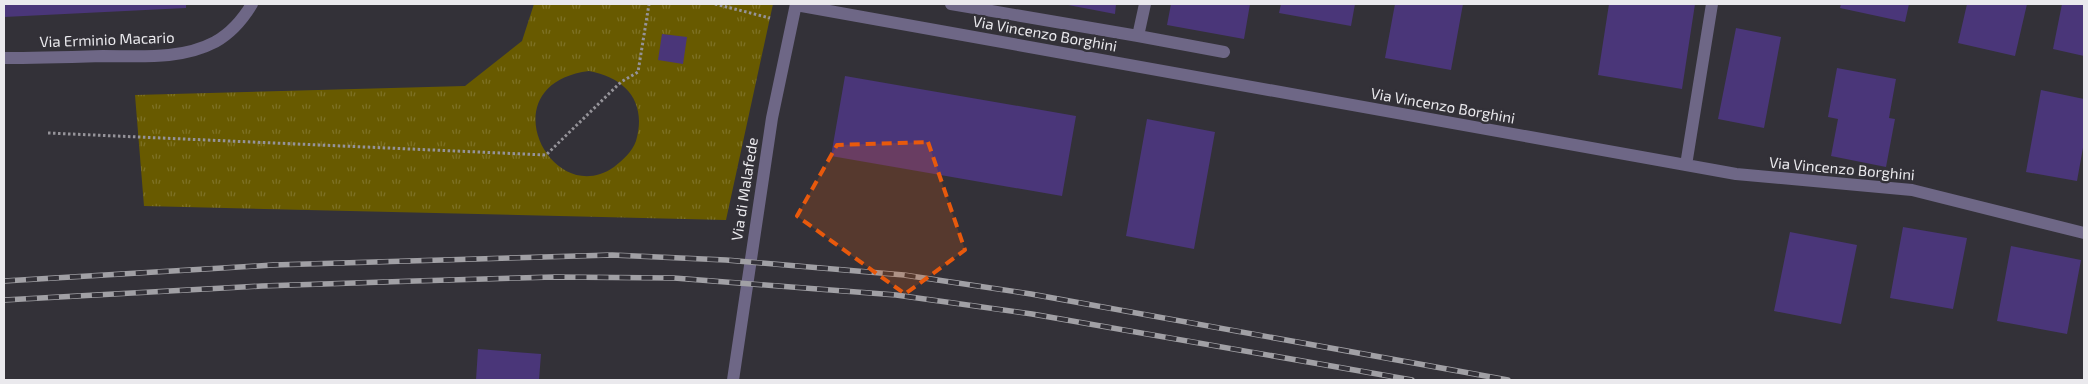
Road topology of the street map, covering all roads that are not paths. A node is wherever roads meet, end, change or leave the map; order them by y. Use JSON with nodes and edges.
{"nodes":[{"id":1,"x":252,"y":4,"type":"edge"},
{"id":2,"x":796,"y":4,"type":"edge"},
{"id":3,"x":951,"y":4,"type":"edge"},
{"id":4,"x":1144,"y":4,"type":"edge"},
{"id":5,"x":1712,"y":4,"type":"edge"},
{"id":6,"x":996,"y":8,"type":"edge"},
{"id":7,"x":1138,"y":36,"type":"junction"},
{"id":8,"x":1224,"y":52,"type":"dead end"},
{"id":9,"x":4,"y":58,"type":"edge"},
{"id":10,"x":1686,"y":166,"type":"junction"},
{"id":11,"x":2084,"y":233,"type":"edge"},
{"id":12,"x":733,"y":380,"type":"edge"}],
"edges":[{"from":1,"to":9,"type":"street","name":"Via Erminio Macario"},
{"from":2,"to":10,"type":"street","name":"Via Vincenzo Borghini"},
{"from":2,"to":12,"type":"street","name":"Via di Malafede"},
{"from":3,"to":6,"type":"street"},
{"from":4,"to":7,"type":"street"},
{"from":5,"to":10,"type":"street"},
{"from":6,"to":7,"type":"street"},
{"from":7,"to":8,"type":"street"},
{"from":10,"to":11,"type":"street","name":"Via Vincenzo Borghini"}]}
